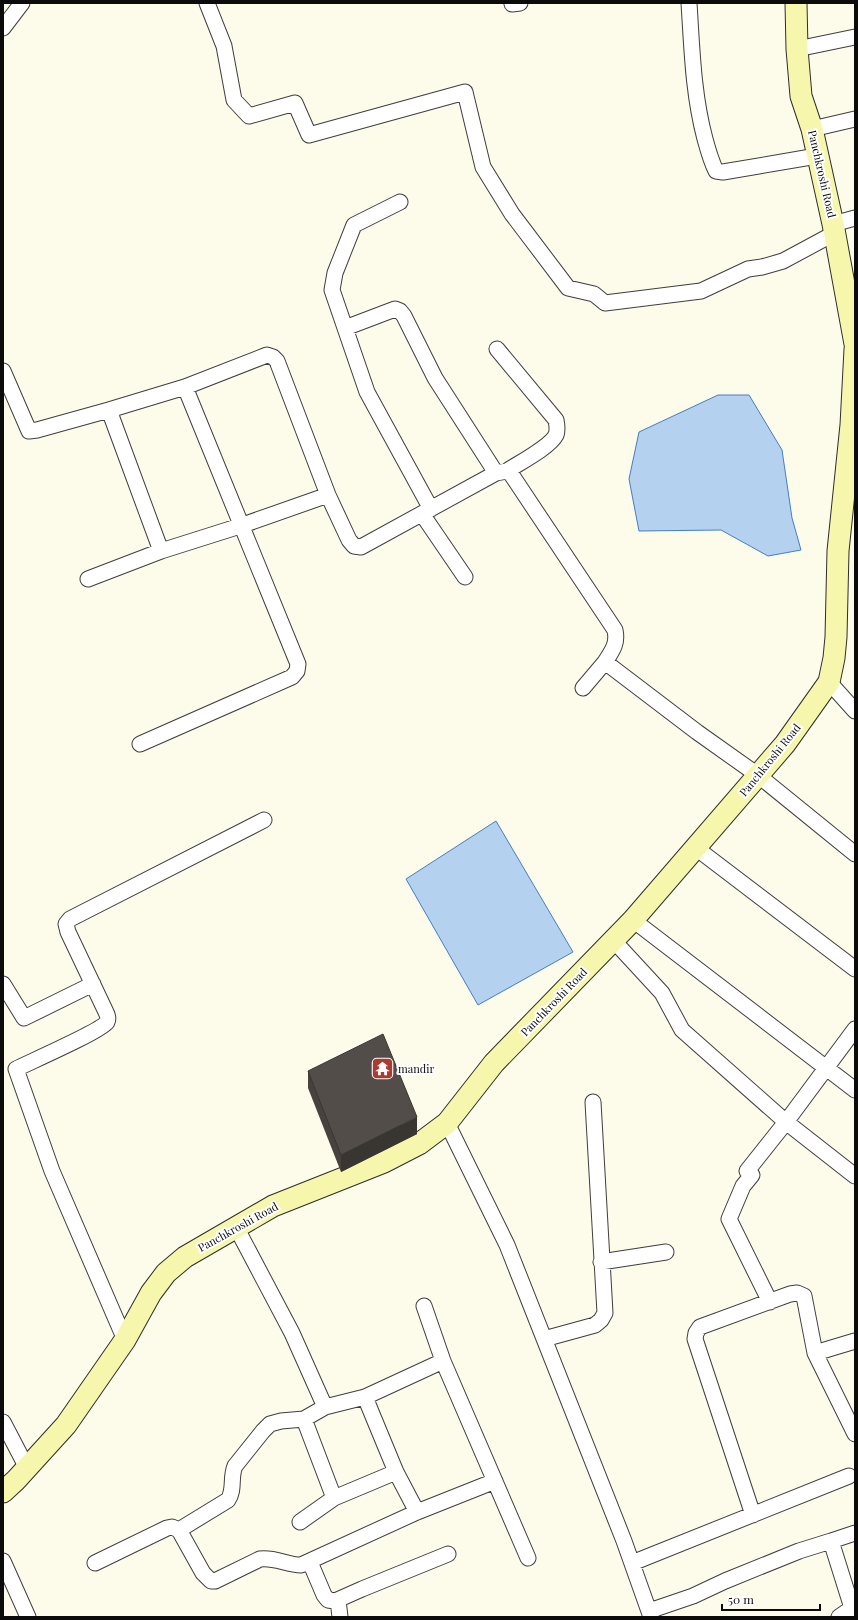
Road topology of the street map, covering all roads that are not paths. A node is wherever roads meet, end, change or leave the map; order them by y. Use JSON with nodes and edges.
{"nodes":[{"id":1,"x":22,"y":3,"type":"edge"},
{"id":2,"x":206,"y":3,"type":"edge"},
{"id":3,"x":689,"y":3,"type":"edge"},
{"id":4,"x":796,"y":3,"type":"edge"},
{"id":5,"x":3,"y":28,"type":"edge"},
{"id":6,"x":855,"y":37,"type":"edge"},
{"id":7,"x":797,"y":49,"type":"junction"},
{"id":8,"x":855,"y":119,"type":"edge"},
{"id":9,"x":812,"y":129,"type":"junction"},
{"id":10,"x":817,"y":156,"type":"junction"},
{"id":11,"x":400,"y":202,"type":"dead end"},
{"id":12,"x":855,"y":218,"type":"edge"},
{"id":13,"x":834,"y":228,"type":"junction"},
{"id":14,"x":346,"y":328,"type":"junction"},
{"id":15,"x":855,"y":344,"type":"edge"},
{"id":16,"x":498,"y":349,"type":"dead end"},
{"id":17,"x":855,"y":350,"type":"edge"},
{"id":18,"x":3,"y":371,"type":"edge"},
{"id":19,"x":185,"y":387,"type":"junction"},
{"id":20,"x":109,"y":410,"type":"junction"},
{"id":21,"x":501,"y":472,"type":"junction"},
{"id":22,"x":328,"y":495,"type":"junction"},
{"id":23,"x":427,"y":511,"type":"junction"},
{"id":24,"x":240,"y":526,"type":"junction"},
{"id":25,"x":855,"y":540,"type":"edge"},
{"id":26,"x":161,"y":551,"type":"junction"},
{"id":27,"x":838,"y":551,"type":"junction"},
{"id":28,"x":465,"y":577,"type":"dead end"},
{"id":29,"x":88,"y":579,"type":"dead end"},
{"id":30,"x":605,"y":662,"type":"junction"},
{"id":31,"x":830,"y":682,"type":"junction"},
{"id":32,"x":583,"y":688,"type":"dead end"},
{"id":33,"x":855,"y":711,"type":"edge"},
{"id":34,"x":140,"y":744,"type":"dead end"},
{"id":35,"x":758,"y":776,"type":"junction"},
{"id":36,"x":264,"y":820,"type":"dead end"},
{"id":37,"x":696,"y":848,"type":"junction"},
{"id":38,"x":855,"y":854,"type":"edge"},
{"id":39,"x":633,"y":920,"type":"junction"},
{"id":40,"x":614,"y":941,"type":"junction"},
{"id":41,"x":855,"y":969,"type":"edge"},
{"id":42,"x":3,"y":984,"type":"edge"},
{"id":43,"x":93,"y":984,"type":"junction"},
{"id":44,"x":855,"y":1029,"type":"edge"},
{"id":45,"x":826,"y":1067,"type":"junction"},
{"id":46,"x":855,"y":1090,"type":"edge"},
{"id":47,"x":593,"y":1102,"type":"dead end"},
{"id":48,"x":786,"y":1122,"type":"junction"},
{"id":49,"x":447,"y":1123,"type":"junction"},
{"id":50,"x":855,"y":1176,"type":"edge"},
{"id":51,"x":236,"y":1226,"type":"junction"},
{"id":52,"x":666,"y":1252,"type":"dead end"},
{"id":53,"x":601,"y":1262,"type":"junction"},
{"id":54,"x":770,"y":1302,"type":"junction"},
{"id":55,"x":424,"y":1306,"type":"dead end"},
{"id":56,"x":544,"y":1339,"type":"junction"},
{"id":57,"x":125,"y":1340,"type":"junction"},
{"id":58,"x":855,"y":1340,"type":"edge"},
{"id":59,"x":815,"y":1353,"type":"junction"},
{"id":60,"x":443,"y":1361,"type":"junction"},
{"id":61,"x":365,"y":1397,"type":"junction"},
{"id":62,"x":326,"y":1407,"type":"junction"},
{"id":63,"x":304,"y":1419,"type":"junction"},
{"id":64,"x":3,"y":1422,"type":"edge"},
{"id":65,"x":855,"y":1434,"type":"edge"},
{"id":66,"x":27,"y":1468,"type":"junction"},
{"id":67,"x":396,"y":1472,"type":"junction"},
{"id":68,"x":849,"y":1476,"type":"dead end"},
{"id":69,"x":495,"y":1481,"type":"junction"},
{"id":70,"x":3,"y":1492,"type":"edge"},
{"id":71,"x":334,"y":1498,"type":"junction"},
{"id":72,"x":417,"y":1512,"type":"junction"},
{"id":73,"x":753,"y":1515,"type":"junction"},
{"id":74,"x":300,"y":1522,"type":"dead end"},
{"id":75,"x":179,"y":1530,"type":"junction"},
{"id":76,"x":855,"y":1533,"type":"edge"},
{"id":77,"x":831,"y":1542,"type":"junction"},
{"id":78,"x":448,"y":1554,"type":"dead end"},
{"id":79,"x":528,"y":1558,"type":"dead end"},
{"id":80,"x":3,"y":1561,"type":"edge"},
{"id":81,"x":310,"y":1562,"type":"junction"},
{"id":82,"x":95,"y":1563,"type":"dead end"},
{"id":83,"x":632,"y":1563,"type":"junction"},
{"id":84,"x":338,"y":1600,"type":"junction"},
{"id":85,"x":854,"y":1612,"type":"edge"},
{"id":86,"x":650,"y":1614,"type":"edge"},
{"id":87,"x":28,"y":1617,"type":"edge"},
{"id":88,"x":340,"y":1617,"type":"edge"},
{"id":89,"x":839,"y":1617,"type":"edge"}],
"edges":[{"from":1,"to":5,"type":"street"},
{"from":2,"to":13,"type":"street"},
{"from":3,"to":10,"type":"street"},
{"from":4,"to":7,"type":"street","name":"Panchkroshi Road"},
{"from":6,"to":7,"type":"street"},
{"from":7,"to":9,"type":"street","name":"Panchkroshi Road"},
{"from":8,"to":9,"type":"street"},
{"from":9,"to":10,"type":"street","name":"Panchkroshi Road"},
{"from":10,"to":13,"type":"street","name":"Panchkroshi Road"},
{"from":11,"to":14,"type":"street"},
{"from":12,"to":13,"type":"street"},
{"from":13,"to":15,"type":"street","name":"Panchkroshi Road"},
{"from":14,"to":21,"type":"street"},
{"from":14,"to":23,"type":"street"},
{"from":16,"to":21,"type":"street"},
{"from":17,"to":27,"type":"street","name":"Panchkroshi Road"},
{"from":18,"to":20,"type":"street"},
{"from":19,"to":20,"type":"street"},
{"from":19,"to":22,"type":"street"},
{"from":19,"to":24,"type":"street"},
{"from":20,"to":26,"type":"street"},
{"from":21,"to":23,"type":"street"},
{"from":21,"to":30,"type":"street"},
{"from":22,"to":23,"type":"street"},
{"from":22,"to":24,"type":"street"},
{"from":23,"to":28,"type":"street"},
{"from":24,"to":26,"type":"street"},
{"from":24,"to":34,"type":"street"},
{"from":25,"to":27,"type":"street"},
{"from":26,"to":29,"type":"street"},
{"from":27,"to":31,"type":"street","name":"Panchkroshi Road"},
{"from":30,"to":32,"type":"street"},
{"from":30,"to":35,"type":"street"},
{"from":31,"to":33,"type":"street"},
{"from":31,"to":35,"type":"street","name":"Panchkroshi Road"},
{"from":35,"to":37,"type":"street","name":"Panchkroshi Road"},
{"from":35,"to":38,"type":"street"},
{"from":36,"to":43,"type":"street"},
{"from":37,"to":39,"type":"street","name":"Panchkroshi Road"},
{"from":37,"to":41,"type":"street"},
{"from":39,"to":40,"type":"street","name":"Panchkroshi Road"},
{"from":39,"to":45,"type":"street"},
{"from":40,"to":48,"type":"street"},
{"from":40,"to":49,"type":"street","name":"Panchkroshi Road"},
{"from":42,"to":43,"type":"street"},
{"from":43,"to":57,"type":"street"},
{"from":44,"to":45,"type":"street"},
{"from":45,"to":46,"type":"street"},
{"from":45,"to":48,"type":"street"},
{"from":47,"to":53,"type":"street"},
{"from":48,"to":50,"type":"street"},
{"from":48,"to":54,"type":"street"},
{"from":49,"to":51,"type":"street","name":"Panchkroshi Road"},
{"from":49,"to":56,"type":"street"},
{"from":51,"to":57,"type":"street","name":"Panchkroshi Road"},
{"from":51,"to":62,"type":"street"},
{"from":52,"to":53,"type":"street"},
{"from":53,"to":56,"type":"street"},
{"from":54,"to":59,"type":"street"},
{"from":54,"to":73,"type":"street"},
{"from":55,"to":60,"type":"street"},
{"from":56,"to":83,"type":"street"},
{"from":57,"to":66,"type":"street","name":"Panchkroshi Road"},
{"from":58,"to":59,"type":"street"},
{"from":59,"to":65,"type":"street"},
{"from":60,"to":61,"type":"street"},
{"from":60,"to":69,"type":"street"},
{"from":61,"to":62,"type":"street"},
{"from":61,"to":67,"type":"street"},
{"from":62,"to":63,"type":"street"},
{"from":63,"to":71,"type":"street"},
{"from":63,"to":75,"type":"street"},
{"from":64,"to":66,"type":"street"},
{"from":66,"to":70,"type":"street","name":"Panchkroshi Road"},
{"from":67,"to":71,"type":"street"},
{"from":67,"to":72,"type":"street"},
{"from":68,"to":73,"type":"street"},
{"from":69,"to":72,"type":"street"},
{"from":69,"to":79,"type":"street"},
{"from":71,"to":74,"type":"street"},
{"from":72,"to":81,"type":"street"},
{"from":73,"to":83,"type":"street"},
{"from":75,"to":81,"type":"street"},
{"from":75,"to":82,"type":"street"},
{"from":76,"to":77,"type":"street"},
{"from":77,"to":85,"type":"street"},
{"from":77,"to":86,"type":"street"},
{"from":78,"to":84,"type":"street"},
{"from":80,"to":87,"type":"street"},
{"from":81,"to":84,"type":"street"},
{"from":83,"to":86,"type":"street"},
{"from":84,"to":88,"type":"street"},
{"from":85,"to":89,"type":"street"}]}
